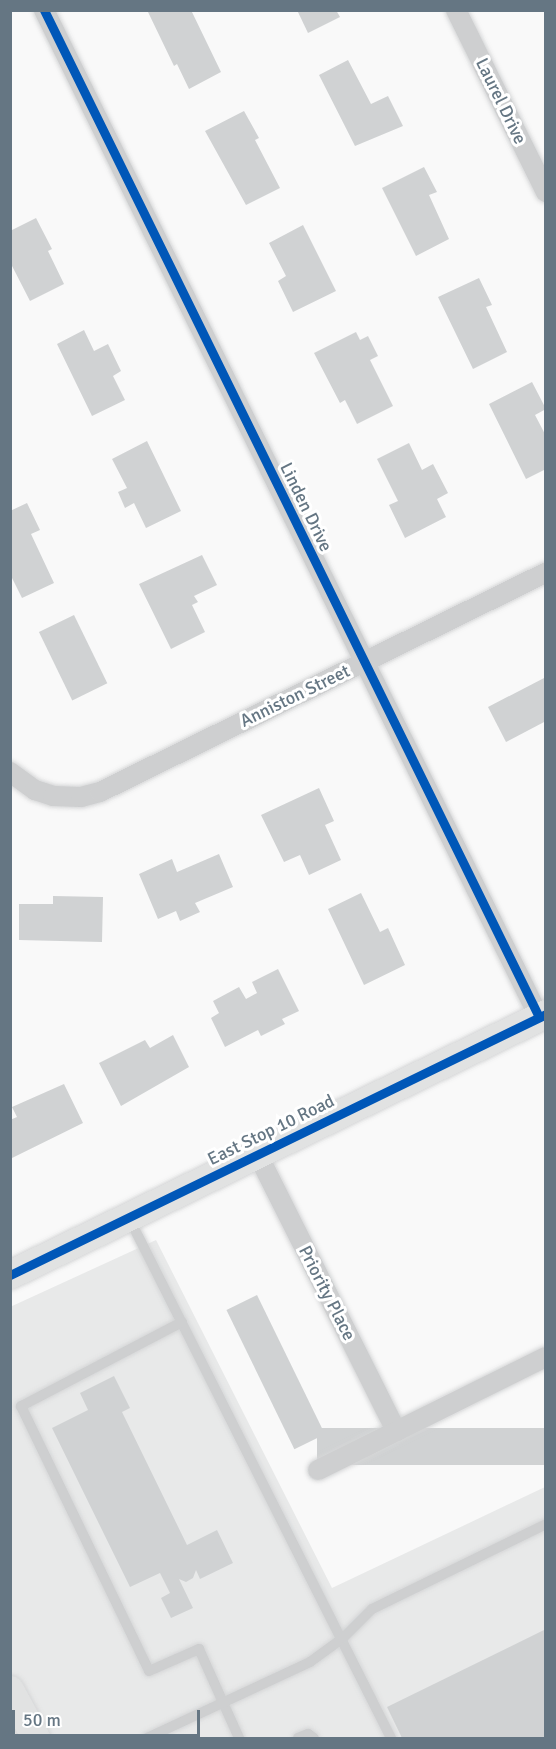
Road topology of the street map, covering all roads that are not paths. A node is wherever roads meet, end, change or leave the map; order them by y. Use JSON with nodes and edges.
{"nodes":[{"id":1,"x":44,"y":10,"type":"edge"},
{"id":2,"x":456,"y":10,"type":"edge"},
{"id":3,"x":546,"y":192,"type":"edge"},
{"id":4,"x":546,"y":573,"type":"edge"},
{"id":5,"x":364,"y":662,"type":"junction"},
{"id":6,"x":10,"y":772,"type":"edge"},
{"id":7,"x":542,"y":1016,"type":"edge"},
{"id":8,"x":258,"y":1155,"type":"junction"},
{"id":9,"x":129,"y":1218,"type":"junction"},
{"id":10,"x":10,"y":1275,"type":"edge"},
{"id":11,"x":182,"y":1322,"type":"junction"},
{"id":12,"x":546,"y":1357,"type":"edge"},
{"id":13,"x":396,"y":1431,"type":"junction"},
{"id":14,"x":318,"y":1470,"type":"dead end"},
{"id":15,"x":546,"y":1524,"type":"edge"},
{"id":16,"x":342,"y":1638,"type":"junction"},
{"id":17,"x":10,"y":1690,"type":"edge"},
{"id":18,"x":223,"y":1703,"type":"junction"},
{"id":19,"x":36,"y":1738,"type":"edge"},
{"id":20,"x":147,"y":1738,"type":"edge"},
{"id":21,"x":239,"y":1738,"type":"edge"},
{"id":22,"x":298,"y":1738,"type":"edge"},
{"id":23,"x":314,"y":1738,"type":"edge"},
{"id":24,"x":392,"y":1738,"type":"edge"}],
"edges":[{"from":1,"to":5,"type":"street","name":"Linden Drive"},
{"from":2,"to":3,"type":"street","name":"Laurel Drive"},
{"from":4,"to":5,"type":"street","name":"Anniston Street"},
{"from":5,"to":6,"type":"street","name":"Anniston Street"},
{"from":5,"to":7,"type":"street","name":"Linden Drive"},
{"from":7,"to":8,"type":"street","name":"East Stop 10 Road"},
{"from":8,"to":9,"type":"street","name":"East Stop 10 Road"},
{"from":8,"to":13,"type":"street","name":"Priority Place"},
{"from":9,"to":10,"type":"street","name":"East Stop 10 Road"},
{"from":9,"to":11,"type":"lane"},
{"from":11,"to":16,"type":"lane"},
{"from":11,"to":18,"type":"lane"},
{"from":12,"to":13,"type":"street"},
{"from":13,"to":14,"type":"street"},
{"from":15,"to":16,"type":"lane"},
{"from":16,"to":18,"type":"lane"},
{"from":16,"to":24,"type":"lane"},
{"from":17,"to":19,"type":"street"},
{"from":18,"to":20,"type":"lane"},
{"from":18,"to":21,"type":"lane"},
{"from":22,"to":23,"type":"lane"}]}
